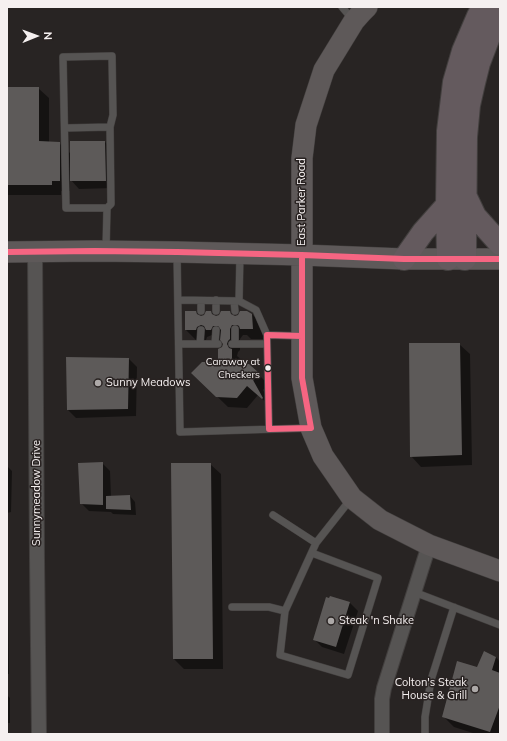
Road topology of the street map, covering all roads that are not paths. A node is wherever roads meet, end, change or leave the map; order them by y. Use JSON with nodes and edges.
{"nodes":[{"id":1,"x":483,"y":7,"type":"edge"},
{"id":2,"x":354,"y":12,"type":"edge"},
{"id":3,"x":500,"y":16,"type":"edge"},
{"id":4,"x":110,"y":127,"type":"junction"},
{"id":5,"x":65,"y":128,"type":"junction"},
{"id":6,"x":456,"y":200,"type":"junction"},
{"id":7,"x":106,"y":208,"type":"junction"},
{"id":8,"x":500,"y":244,"type":"edge"},
{"id":9,"x":106,"y":251,"type":"junction"},
{"id":10,"x":7,"y":252,"type":"edge"},
{"id":11,"x":35,"y":252,"type":"junction"},
{"id":12,"x":177,"y":252,"type":"junction"},
{"id":13,"x":240,"y":253,"type":"junction"},
{"id":14,"x":302,"y":255,"type":"junction"},
{"id":15,"x":404,"y":259,"type":"junction"},
{"id":16,"x":456,"y":259,"type":"junction"},
{"id":17,"x":500,"y":259,"type":"edge"},
{"id":18,"x":178,"y":300,"type":"junction"},
{"id":19,"x":216,"y":300,"type":"junction"},
{"id":20,"x":201,"y":301,"type":"junction"},
{"id":21,"x":237,"y":301,"type":"junction"},
{"id":22,"x":201,"y":311,"type":"dead end"},
{"id":23,"x":216,"y":311,"type":"dead end"},
{"id":24,"x":235,"y":311,"type":"dead end"},
{"id":25,"x":235,"y":329,"type":"dead end"},
{"id":26,"x":201,"y":330,"type":"dead end"},
{"id":27,"x":216,"y":330,"type":"dead end"},
{"id":28,"x":267,"y":335,"type":"junction"},
{"id":29,"x":302,"y":336,"type":"junction"},
{"id":30,"x":179,"y":344,"type":"junction"},
{"id":31,"x":200,"y":344,"type":"junction"},
{"id":32,"x":267,"y":344,"type":"junction"},
{"id":33,"x":311,"y":428,"type":"junction"},
{"id":34,"x":268,"y":429,"type":"junction"},
{"id":35,"x":352,"y":498,"type":"junction"},
{"id":36,"x":273,"y":515,"type":"dead end"},
{"id":37,"x":316,"y":543,"type":"junction"},
{"id":38,"x":429,"y":545,"type":"junction"},
{"id":39,"x":312,"y":553,"type":"junction"},
{"id":40,"x":500,"y":571,"type":"edge"},
{"id":41,"x":414,"y":592,"type":"junction"},
{"id":42,"x":232,"y":607,"type":"dead end"},
{"id":43,"x":454,"y":607,"type":"junction"},
{"id":44,"x":285,"y":611,"type":"junction"},
{"id":45,"x":500,"y":625,"type":"edge"},
{"id":46,"x":39,"y":734,"type":"edge"},
{"id":47,"x":382,"y":734,"type":"edge"},
{"id":48,"x":425,"y":734,"type":"edge"}],
"edges":[{"from":1,"to":6,"type":"highway"},
{"from":2,"to":14,"type":"street","name":"East Parker Road"},
{"from":3,"to":6,"type":"highway"},
{"from":4,"to":5,"type":"lane"},
{"from":4,"to":5,"type":"lane"},
{"from":4,"to":7,"type":"lane"},
{"from":5,"to":7,"type":"lane"},
{"from":6,"to":8,"type":"highway"},
{"from":6,"to":15,"type":"highway"},
{"from":6,"to":16,"type":"highway"},
{"from":7,"to":9,"type":"lane"},
{"from":9,"to":11,"type":"street"},
{"from":9,"to":12,"type":"street"},
{"from":10,"to":11,"type":"street"},
{"from":11,"to":46,"type":"street","name":"Sunnymeadow Drive"},
{"from":12,"to":13,"type":"street"},
{"from":12,"to":18,"type":"lane"},
{"from":13,"to":14,"type":"street"},
{"from":13,"to":21,"type":"lane"},
{"from":14,"to":15,"type":"street"},
{"from":14,"to":29,"type":"street","name":"East Parker Road"},
{"from":15,"to":16,"type":"street"},
{"from":16,"to":17,"type":"street"},
{"from":18,"to":20,"type":"lane"},
{"from":18,"to":30,"type":"lane"},
{"from":19,"to":20,"type":"lane"},
{"from":19,"to":21,"type":"lane"},
{"from":19,"to":23,"type":"lane"},
{"from":20,"to":22,"type":"lane"},
{"from":21,"to":24,"type":"lane"},
{"from":21,"to":28,"type":"lane"},
{"from":25,"to":32,"type":"lane"},
{"from":26,"to":31,"type":"lane"},
{"from":27,"to":31,"type":"lane"},
{"from":28,"to":29,"type":"lane"},
{"from":28,"to":32,"type":"lane"},
{"from":29,"to":33,"type":"street","name":"East Parker Road"},
{"from":30,"to":31,"type":"lane"},
{"from":30,"to":34,"type":"lane"},
{"from":32,"to":34,"type":"lane"},
{"from":33,"to":34,"type":"lane"},
{"from":33,"to":35,"type":"street","name":"East Parker Road"},
{"from":35,"to":37,"type":"lane"},
{"from":35,"to":38,"type":"street","name":"East Parker Road"},
{"from":36,"to":37,"type":"lane"},
{"from":37,"to":39,"type":"lane"},
{"from":38,"to":40,"type":"street","name":"East Parker Road"},
{"from":38,"to":41,"type":"street"},
{"from":39,"to":44,"type":"lane"},
{"from":39,"to":44,"type":"lane"},
{"from":41,"to":43,"type":"lane"},
{"from":41,"to":47,"type":"street"},
{"from":42,"to":44,"type":"lane"},
{"from":43,"to":45,"type":"lane"},
{"from":43,"to":48,"type":"lane"}]}
